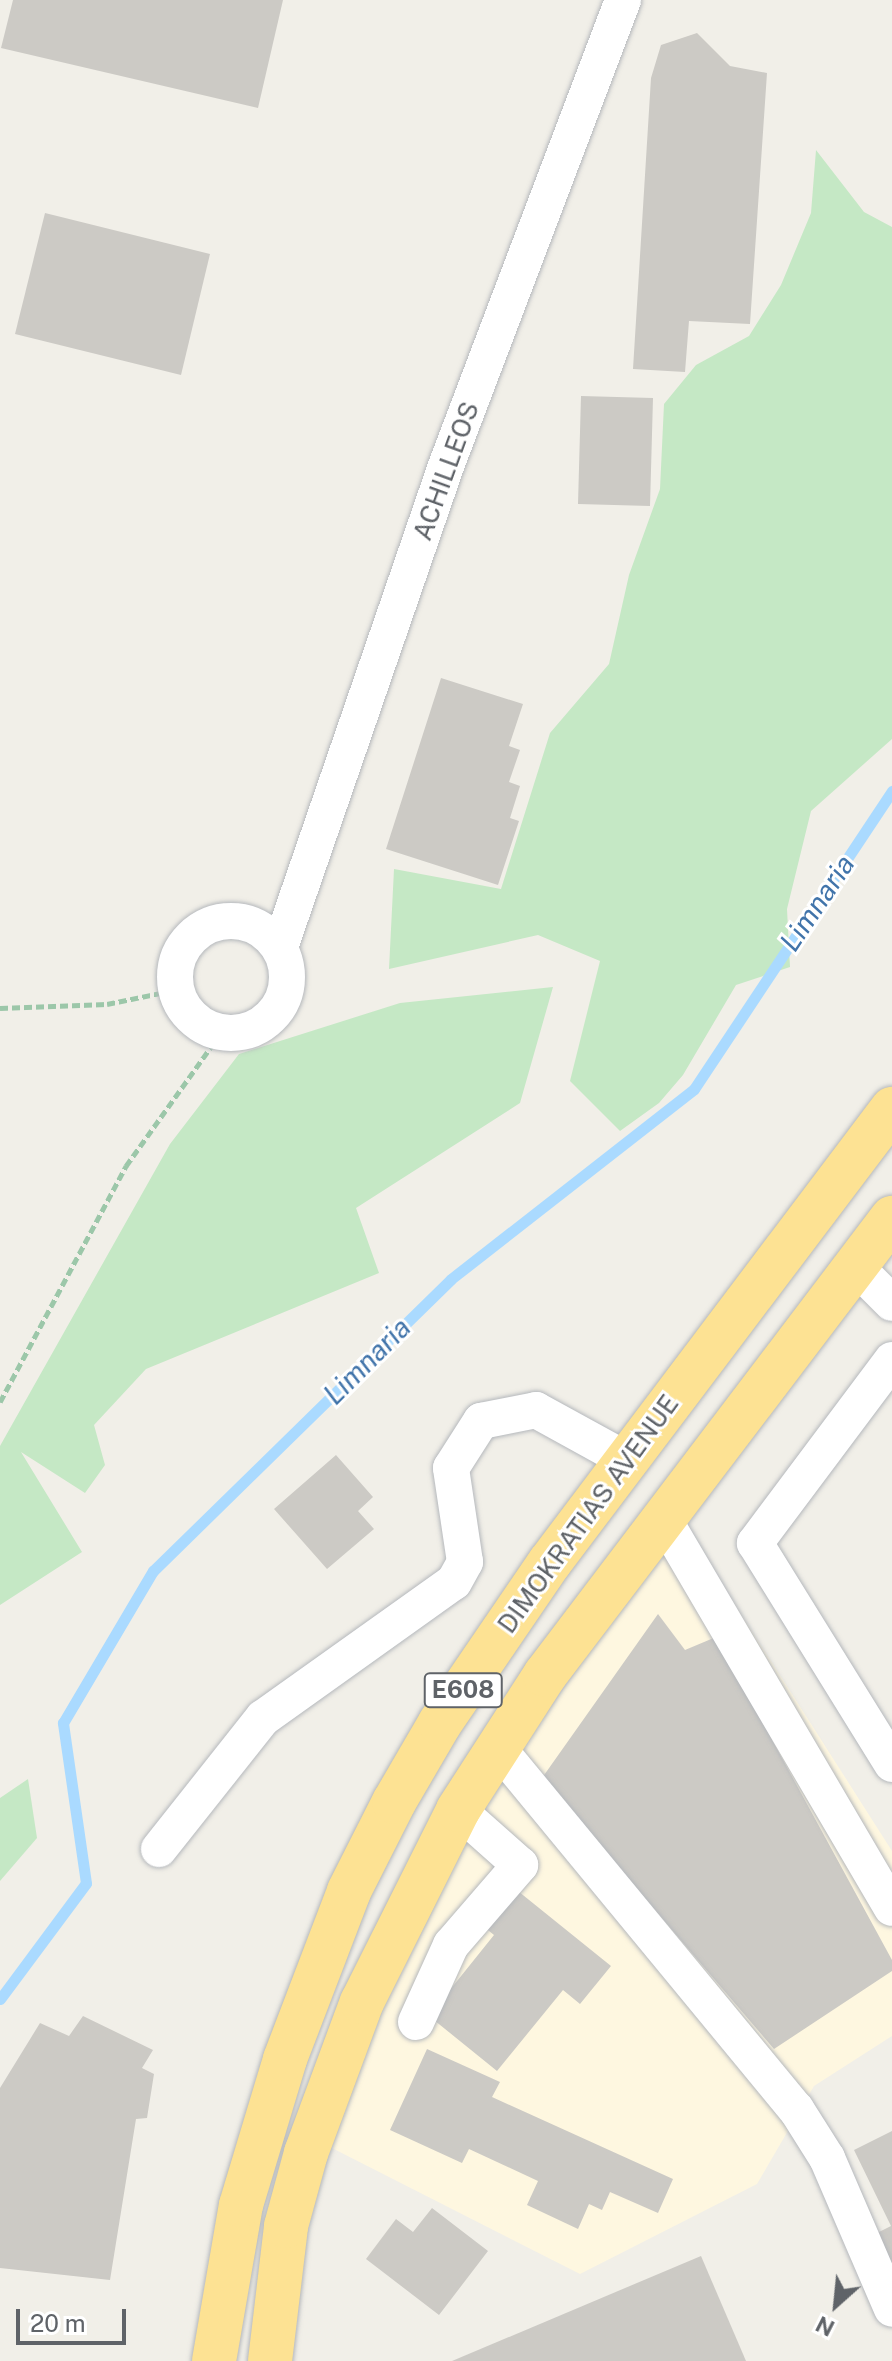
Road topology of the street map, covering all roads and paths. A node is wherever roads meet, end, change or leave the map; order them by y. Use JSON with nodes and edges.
{"nodes":[{"id":1,"x":623,"y":0,"type":"edge"},
{"id":2,"x":280,"y":947,"type":"junction"},
{"id":3,"x":175,"y":990,"type":"junction"},
{"id":4,"x":0,"y":1008,"type":"edge"},
{"id":5,"x":220,"y":1034,"type":"junction"},
{"id":6,"x":892,"y":1109,"type":"edge"},
{"id":7,"x":892,"y":1218,"type":"edge"},
{"id":8,"x":855,"y":1266,"type":"junction"},
{"id":9,"x":892,"y":1303,"type":"edge"},
{"id":10,"x":892,"y":1360,"type":"edge"},
{"id":11,"x":0,"y":1402,"type":"edge"},
{"id":12,"x":625,"y":1459,"type":"junction"},
{"id":13,"x":663,"y":1518,"type":"junction"},
{"id":14,"x":498,"y":1748,"type":"junction"},
{"id":15,"x":892,"y":1764,"type":"edge"},
{"id":16,"x":458,"y":1810,"type":"junction"},
{"id":17,"x":159,"y":1849,"type":"dead end"},
{"id":18,"x":892,"y":1908,"type":"edge"},
{"id":19,"x":399,"y":1924,"type":"junction"},
{"id":20,"x":451,"y":1945,"type":"junction"},
{"id":21,"x":416,"y":2022,"type":"dead end"},
{"id":22,"x":892,"y":2309,"type":"edge"},
{"id":23,"x":214,"y":2361,"type":"edge"},
{"id":24,"x":270,"y":2361,"type":"edge"}],
"edges":[{"from":1,"to":2,"type":"street","name":"ACHILLEOS"},
{"from":2,"to":3,"type":"street"},
{"from":2,"to":5,"type":"street"},
{"from":3,"to":4,"type":"path"},
{"from":3,"to":5,"type":"street"},
{"from":5,"to":11,"type":"path"},
{"from":6,"to":12,"type":"highway","name":"DIMOKRATIAS AVENUE","number":"E608"},
{"from":7,"to":8,"type":"highway","number":"E608"},
{"from":8,"to":9,"type":"street"},
{"from":8,"to":13,"type":"highway","number":"E608"},
{"from":10,"to":15,"type":"street"},
{"from":12,"to":17,"type":"street"},
{"from":12,"to":23,"type":"highway","name":"DIMOKRATIAS AVENUE","number":"E608"},
{"from":13,"to":14,"type":"highway","number":"E608"},
{"from":13,"to":18,"type":"street"},
{"from":14,"to":16,"type":"highway","number":"E608"},
{"from":14,"to":22,"type":"street"},
{"from":16,"to":19,"type":"highway","number":"E608"},
{"from":16,"to":20,"type":"street"},
{"from":19,"to":20,"type":"street"},
{"from":19,"to":24,"type":"highway","number":"E608"},
{"from":20,"to":21,"type":"street"}]}
